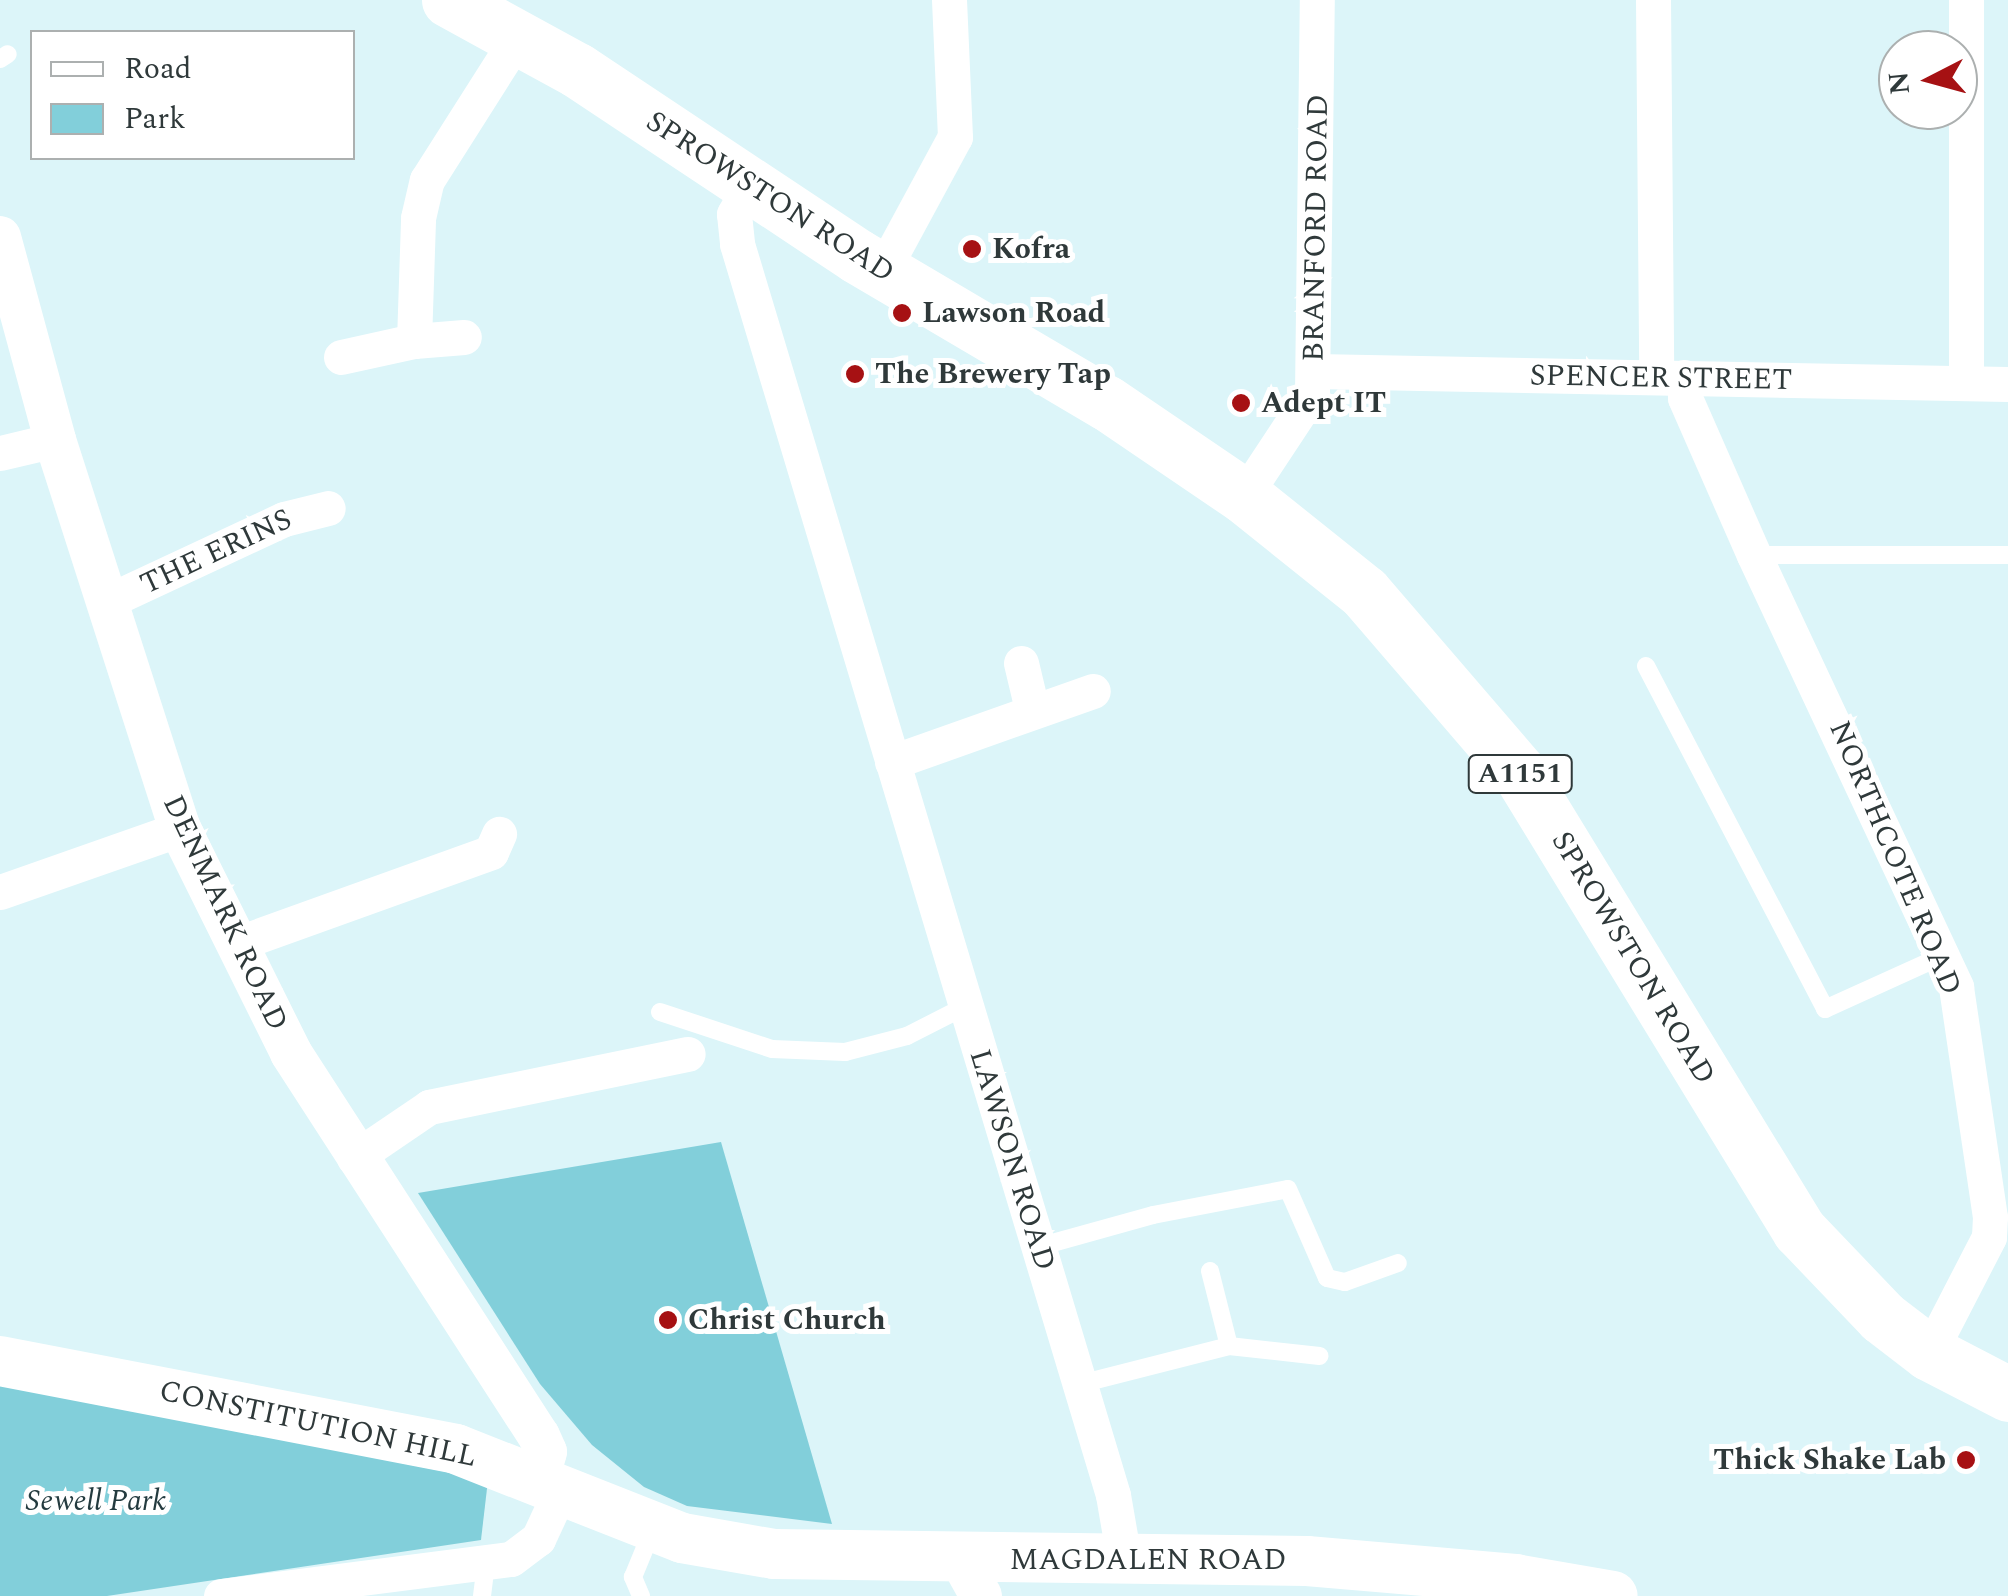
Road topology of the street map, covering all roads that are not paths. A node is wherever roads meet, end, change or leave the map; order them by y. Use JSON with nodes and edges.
{"nodes":[{"id":1,"x":448,"y":0,"type":"edge"},
{"id":2,"x":949,"y":0,"type":"edge"},
{"id":3,"x":1317,"y":0,"type":"edge"},
{"id":4,"x":1652,"y":0,"type":"edge"},
{"id":5,"x":1966,"y":0,"type":"edge"},
{"id":6,"x":519,"y":36,"type":"junction"},
{"id":7,"x":749,"y":187,"type":"junction"},
{"id":8,"x":0,"y":236,"type":"edge"},
{"id":9,"x":883,"y":270,"type":"junction"},
{"id":10,"x":464,"y":337,"type":"dead end"},
{"id":11,"x":414,"y":341,"type":"junction"},
{"id":12,"x":341,"y":357,"type":"dead end"},
{"id":13,"x":1315,"y":371,"type":"junction"},
{"id":14,"x":1670,"y":377,"type":"junction"},
{"id":15,"x":1966,"y":383,"type":"junction"},
{"id":16,"x":2008,"y":384,"type":"edge"},
{"id":17,"x":55,"y":440,"type":"junction"},
{"id":18,"x":0,"y":453,"type":"edge"},
{"id":19,"x":1244,"y":496,"type":"junction"},
{"id":20,"x":328,"y":508,"type":"dead end"},
{"id":21,"x":1754,"y":555,"type":"junction"},
{"id":22,"x":2008,"y":555,"type":"edge"},
{"id":23,"x":106,"y":602,"type":"junction"},
{"id":24,"x":1020,"y":663,"type":"dead end"},
{"id":25,"x":1646,"y":666,"type":"dead end"},
{"id":26,"x":1093,"y":691,"type":"dead end"},
{"id":27,"x":1032,"y":710,"type":"junction"},
{"id":28,"x":892,"y":762,"type":"junction"},
{"id":29,"x":180,"y":828,"type":"junction"},
{"id":30,"x":499,"y":834,"type":"dead end"},
{"id":31,"x":0,"y":892,"type":"edge"},
{"id":32,"x":236,"y":944,"type":"junction"},
{"id":33,"x":1944,"y":955,"type":"junction"},
{"id":34,"x":966,"y":1006,"type":"junction"},
{"id":35,"x":660,"y":1012,"type":"dead end"},
{"id":36,"x":688,"y":1054,"type":"dead end"},
{"id":37,"x":354,"y":1158,"type":"junction"},
{"id":38,"x":1038,"y":1247,"type":"junction"},
{"id":39,"x":1398,"y":1264,"type":"dead end"},
{"id":40,"x":1210,"y":1271,"type":"dead end"},
{"id":41,"x":1230,"y":1346,"type":"junction"},
{"id":42,"x":1929,"y":1354,"type":"junction"},
{"id":43,"x":1320,"y":1356,"type":"dead end"},
{"id":44,"x":0,"y":1361,"type":"edge"},
{"id":45,"x":1080,"y":1384,"type":"junction"},
{"id":46,"x":2008,"y":1394,"type":"edge"},
{"id":47,"x":551,"y":1482,"type":"junction"},
{"id":48,"x":668,"y":1532,"type":"junction"},
{"id":49,"x":1124,"y":1559,"type":"junction"},
{"id":50,"x":971,"y":1578,"type":"edge"},
{"id":51,"x":484,"y":1580,"type":"edge"},
{"id":52,"x":221,"y":1596,"type":"edge"},
{"id":53,"x":641,"y":1596,"type":"edge"},
{"id":54,"x":1613,"y":1596,"type":"edge"}],
"edges":[{"from":1,"to":6,"type":"main road","name":"SPROWSTON ROAD","number":"A1151"},
{"from":2,"to":9,"type":"street"},
{"from":3,"to":13,"type":"street","name":"BRANFORD ROAD"},
{"from":4,"to":14,"type":"street","name":"NORTHCOTE ROAD"},
{"from":5,"to":15,"type":"street"},
{"from":6,"to":7,"type":"main road","name":"SPROWSTON ROAD","number":"A1151"},
{"from":6,"to":11,"type":"street"},
{"from":7,"to":9,"type":"main road","name":"SPROWSTON ROAD","number":"A1151"},
{"from":7,"to":28,"type":"street","name":"LAWSON ROAD"},
{"from":8,"to":17,"type":"street","name":"DENMARK ROAD"},
{"from":9,"to":19,"type":"main road","name":"SPROWSTON ROAD","number":"A1151"},
{"from":10,"to":11,"type":"street"},
{"from":11,"to":12,"type":"street"},
{"from":13,"to":14,"type":"street","name":"SPENCER STREET"},
{"from":13,"to":19,"type":"street","name":"BRANFORD ROAD"},
{"from":14,"to":15,"type":"street","name":"SPENCER STREET"},
{"from":14,"to":21,"type":"street","name":"NORTHCOTE ROAD"},
{"from":15,"to":16,"type":"street","name":"SPENCER STREET"},
{"from":17,"to":18,"type":"street"},
{"from":17,"to":23,"type":"street","name":"DENMARK ROAD"},
{"from":19,"to":42,"type":"main road","name":"SPROWSTON ROAD","number":"A1151"},
{"from":20,"to":23,"type":"street","name":"THE ERINS"},
{"from":21,"to":22,"type":"lane"},
{"from":21,"to":33,"type":"street","name":"NORTHCOTE ROAD"},
{"from":23,"to":29,"type":"street","name":"DENMARK ROAD"},
{"from":24,"to":27,"type":"street"},
{"from":25,"to":33,"type":"lane"},
{"from":26,"to":27,"type":"street"},
{"from":27,"to":28,"type":"street"},
{"from":28,"to":34,"type":"street","name":"LAWSON ROAD"},
{"from":29,"to":31,"type":"street"},
{"from":29,"to":32,"type":"street","name":"DENMARK ROAD"},
{"from":30,"to":32,"type":"street"},
{"from":32,"to":37,"type":"street","name":"DENMARK ROAD"},
{"from":33,"to":42,"type":"street","name":"NORTHCOTE ROAD"},
{"from":34,"to":35,"type":"lane"},
{"from":34,"to":38,"type":"street","name":"LAWSON ROAD"},
{"from":36,"to":37,"type":"street"},
{"from":37,"to":47,"type":"street","name":"DENMARK ROAD"},
{"from":38,"to":39,"type":"lane"},
{"from":38,"to":45,"type":"street","name":"LAWSON ROAD"},
{"from":40,"to":41,"type":"lane"},
{"from":41,"to":43,"type":"lane"},
{"from":41,"to":45,"type":"lane"},
{"from":42,"to":46,"type":"main road","name":"SPROWSTON ROAD","number":"A1151"},
{"from":44,"to":47,"type":"main road","name":"CONSTITUTION HILL"},
{"from":45,"to":49,"type":"street","name":"LAWSON ROAD"},
{"from":47,"to":48,"type":"main road","name":"CONSTITUTION HILL"},
{"from":47,"to":51,"type":"street"},
{"from":48,"to":50,"type":"main road","name":"MAGDALEN ROAD"},
{"from":48,"to":53,"type":"lane"},
{"from":49,"to":50,"type":"main road","name":"MAGDALEN ROAD"},
{"from":49,"to":54,"type":"main road","name":"MAGDALEN ROAD"},
{"from":51,"to":52,"type":"street"}]}
